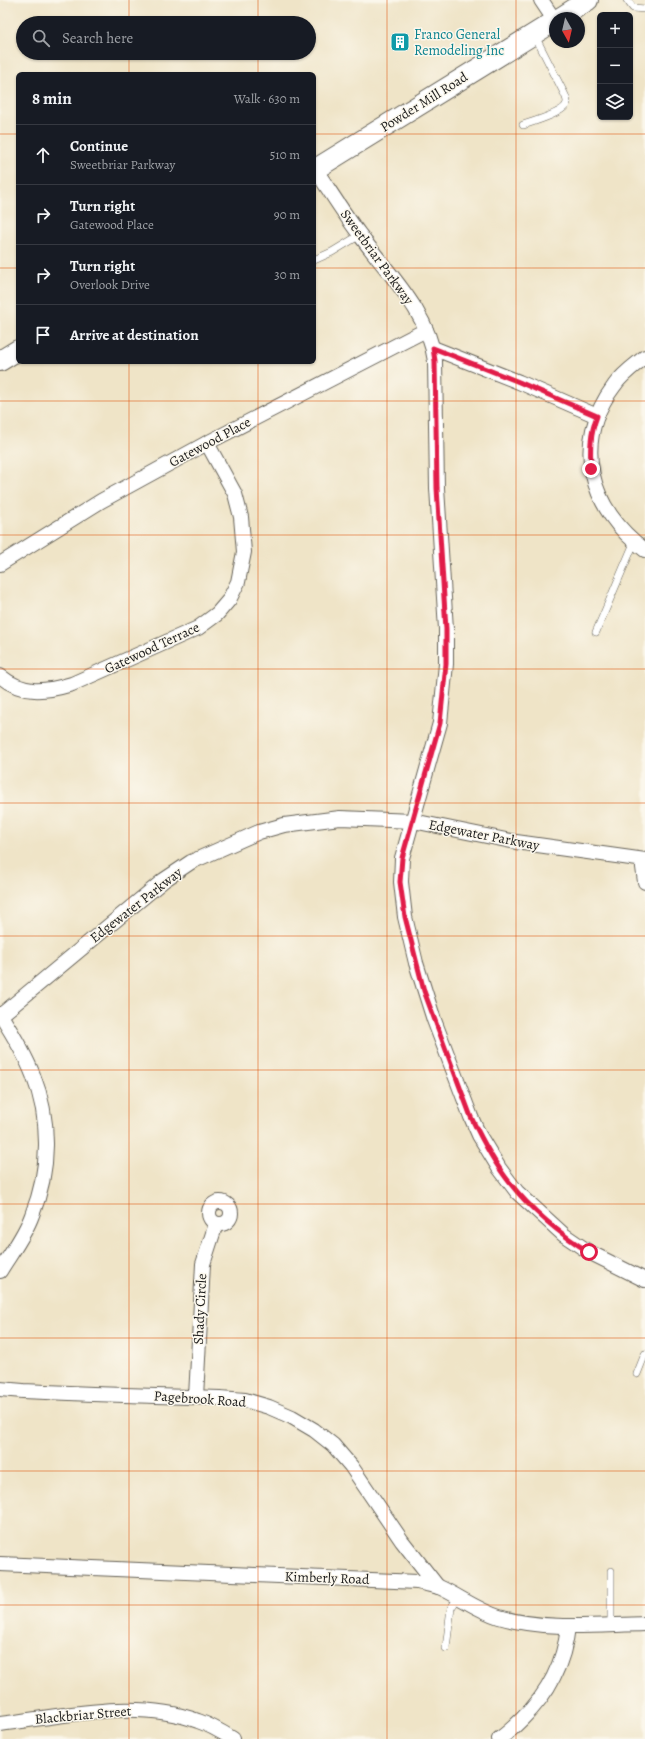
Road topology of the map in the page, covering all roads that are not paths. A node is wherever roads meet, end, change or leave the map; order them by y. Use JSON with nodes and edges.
{"nodes":[{"id":1,"x":541,"y":0,"type":"edge"},
{"id":2,"x":588,"y":0,"type":"edge"},
{"id":3,"x":627,"y":0,"type":"edge"},
{"id":4,"x":645,"y":10,"type":"edge"},
{"id":5,"x":549,"y":12,"type":"edge"},
{"id":6,"x":569,"y":12,"type":"edge"},
{"id":7,"x":549,"y":25,"type":"edge"},
{"id":8,"x":534,"y":34,"type":"junction"},
{"id":9,"x":523,"y":125,"type":"dead end"},
{"id":10,"x":316,"y":169,"type":"edge"},
{"id":11,"x":316,"y":171,"type":"edge"},
{"id":12,"x":360,"y":236,"type":"junction"},
{"id":13,"x":316,"y":259,"type":"edge"},
{"id":14,"x":426,"y":330,"type":"junction"},
{"id":15,"x":433,"y":348,"type":"junction"},
{"id":16,"x":16,"y":351,"type":"edge"},
{"id":17,"x":645,"y":357,"type":"edge"},
{"id":18,"x":0,"y":361,"type":"edge"},
{"id":19,"x":597,"y":416,"type":"junction"},
{"id":20,"x":207,"y":443,"type":"junction"},
{"id":21,"x":640,"y":546,"type":"edge"},
{"id":22,"x":0,"y":564,"type":"edge"},
{"id":23,"x":596,"y":632,"type":"dead end"},
{"id":24,"x":0,"y":676,"type":"edge"},
{"id":25,"x":413,"y":821,"type":"junction"},
{"id":26,"x":643,"y":860,"type":"edge"},
{"id":27,"x":645,"y":882,"type":"edge"},
{"id":28,"x":0,"y":1015,"type":"edge"},
{"id":29,"x":216,"y":1224,"type":"dead end"},
{"id":30,"x":0,"y":1271,"type":"edge"},
{"id":31,"x":645,"y":1280,"type":"edge"},
{"id":32,"x":645,"y":1354,"type":"edge"},
{"id":33,"x":637,"y":1374,"type":"dead end"},
{"id":34,"x":0,"y":1388,"type":"edge"},
{"id":35,"x":196,"y":1397,"type":"junction"},
{"id":36,"x":0,"y":1564,"type":"edge"},
{"id":37,"x":611,"y":1570,"type":"dead end"},
{"id":38,"x":438,"y":1587,"type":"junction"},
{"id":39,"x":458,"y":1598,"type":"junction"},
{"id":40,"x":645,"y":1624,"type":"edge"},
{"id":41,"x":611,"y":1625,"type":"junction"},
{"id":42,"x":568,"y":1627,"type":"junction"},
{"id":43,"x":446,"y":1648,"type":"dead end"},
{"id":44,"x":0,"y":1724,"type":"edge"},
{"id":45,"x":233,"y":1739,"type":"edge"},
{"id":46,"x":499,"y":1739,"type":"edge"}],
"edges":[{"from":1,"to":5,"type":"street"},
{"from":2,"to":6,"type":"main road"},
{"from":3,"to":4,"type":"lane"},
{"from":7,"to":8,"type":"main road","name":"Powder Mill Road"},
{"from":8,"to":9,"type":"lane"},
{"from":8,"to":10,"type":"main road","name":"Powder Mill Road"},
{"from":11,"to":12,"type":"street","name":"Sweetbriar Parkway"},
{"from":12,"to":13,"type":"lane"},
{"from":12,"to":14,"type":"street","name":"Sweetbriar Parkway"},
{"from":14,"to":15,"type":"street","name":"Sweetbriar Parkway"},
{"from":14,"to":20,"type":"street","name":"Gatewood Place"},
{"from":15,"to":19,"type":"street"},
{"from":15,"to":25,"type":"street","name":"Sweetbriar Parkway"},
{"from":16,"to":18,"type":"main road"},
{"from":17,"to":19,"type":"street"},
{"from":19,"to":21,"type":"street"},
{"from":20,"to":22,"type":"street","name":"Gatewood Place"},
{"from":20,"to":24,"type":"street","name":"Gatewood Terrace"},
{"from":21,"to":23,"type":"lane"},
{"from":25,"to":26,"type":"street","name":"Edgewater Parkway"},
{"from":25,"to":28,"type":"street","name":"Edgewater Parkway"},
{"from":25,"to":31,"type":"street","name":"Sweetbriar Parkway"},
{"from":26,"to":27,"type":"street"},
{"from":28,"to":30,"type":"street"},
{"from":29,"to":35,"type":"street","name":"Shady Circle"},
{"from":32,"to":33,"type":"lane"},
{"from":34,"to":35,"type":"street","name":"Pagebrook Road"},
{"from":35,"to":38,"type":"street","name":"Pagebrook Road"},
{"from":36,"to":38,"type":"street","name":"Kimberly Road"},
{"from":37,"to":41,"type":"lane"},
{"from":38,"to":39,"type":"street","name":"Kimberly Road"},
{"from":39,"to":42,"type":"street","name":"Kimberly Road"},
{"from":39,"to":43,"type":"lane"},
{"from":40,"to":41,"type":"street","name":"Kimberly Road"},
{"from":41,"to":42,"type":"street","name":"Kimberly Road"},
{"from":42,"to":46,"type":"street"},
{"from":44,"to":45,"type":"street","name":"Blackbriar Street"}]}
